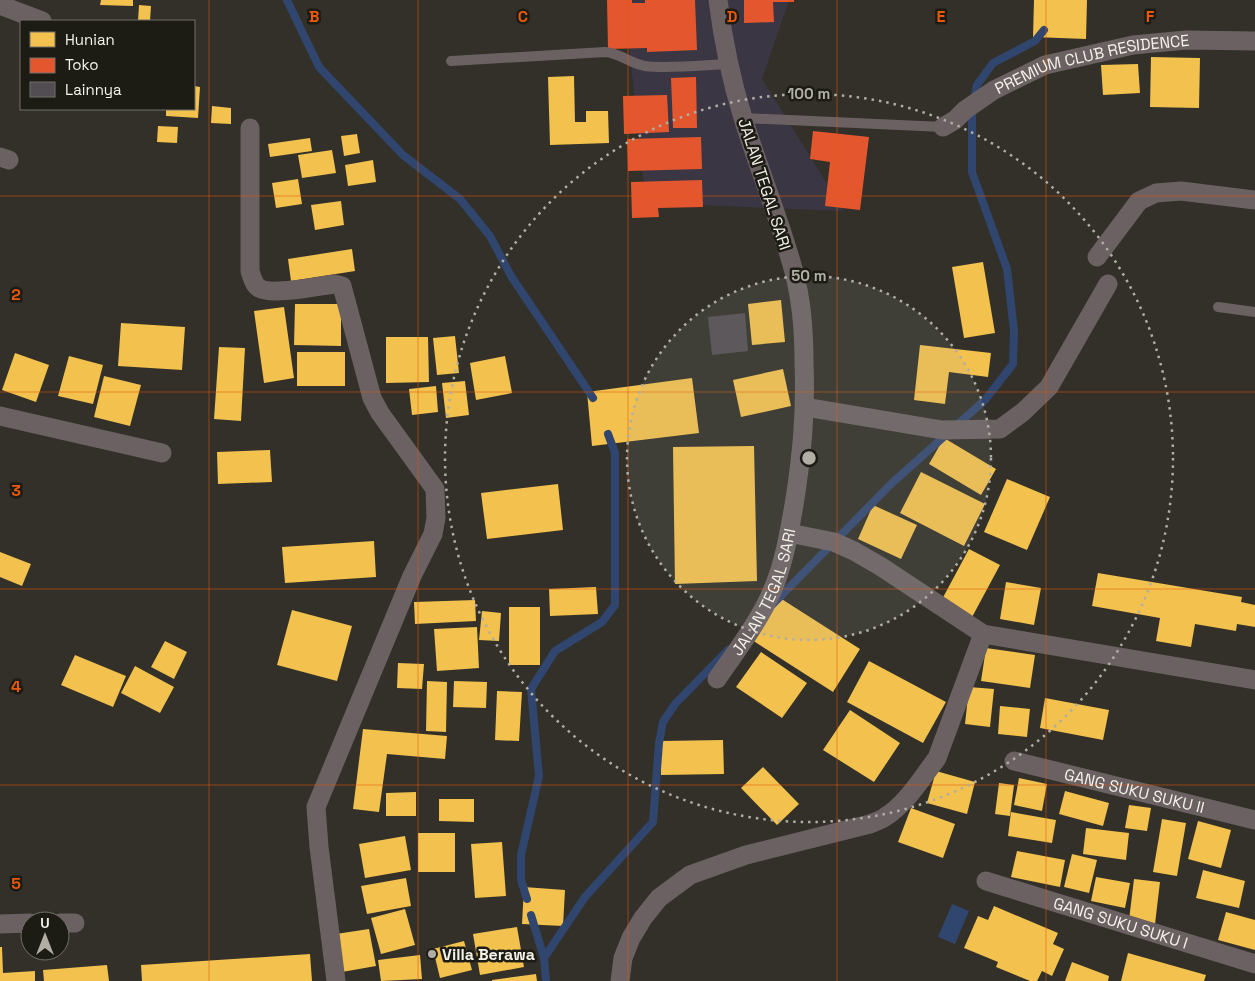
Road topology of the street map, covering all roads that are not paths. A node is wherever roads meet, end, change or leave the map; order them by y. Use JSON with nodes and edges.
{"nodes":[{"id":1,"x":718,"y":0,"type":"edge"},
{"id":2,"x":0,"y":5,"type":"edge"},
{"id":3,"x":39,"y":20,"type":"edge"},
{"id":4,"x":1255,"y":41,"type":"edge"},
{"id":5,"x":451,"y":61,"type":"dead end"},
{"id":6,"x":728,"y":64,"type":"junction"},
{"id":7,"x":743,"y":118,"type":"junction"},
{"id":8,"x":943,"y":127,"type":"joint"},
{"id":9,"x":250,"y":128,"type":"dead end"},
{"id":10,"x":1255,"y":200,"type":"edge"},
{"id":11,"x":1097,"y":257,"type":"dead end"},
{"id":12,"x":1108,"y":284,"type":"dead end"},
{"id":13,"x":1218,"y":307,"type":"dead end"},
{"id":14,"x":1255,"y":312,"type":"edge"},
{"id":15,"x":805,"y":407,"type":"junction"},
{"id":16,"x":0,"y":416,"type":"edge"},
{"id":17,"x":162,"y":453,"type":"dead end"},
{"id":18,"x":789,"y":533,"type":"junction"},
{"id":19,"x":983,"y":634,"type":"junction"},
{"id":20,"x":717,"y":679,"type":"dead end"},
{"id":21,"x":1255,"y":680,"type":"edge"},
{"id":22,"x":1014,"y":761,"type":"dead end"},
{"id":23,"x":1255,"y":820,"type":"edge"},
{"id":24,"x":986,"y":881,"type":"dead end"},
{"id":25,"x":0,"y":924,"type":"edge"},
{"id":26,"x":20,"y":924,"type":"edge"},
{"id":27,"x":1255,"y":964,"type":"edge"},
{"id":28,"x":336,"y":981,"type":"edge"},
{"id":29,"x":620,"y":981,"type":"edge"}],
"edges":[{"from":1,"to":6,"type":"street","name":"JALAN TEGAL SARI"},
{"from":2,"to":3,"type":"street"},
{"from":4,"to":8,"type":"street","name":"PREMIUM CLUB RESIDENCE"},
{"from":5,"to":6,"type":"lane"},
{"from":6,"to":7,"type":"street","name":"JALAN TEGAL SARI"},
{"from":7,"to":8,"type":"lane"},
{"from":7,"to":15,"type":"street","name":"JALAN TEGAL SARI"},
{"from":9,"to":28,"type":"street"},
{"from":10,"to":11,"type":"street"},
{"from":12,"to":15,"type":"street"},
{"from":13,"to":14,"type":"lane"},
{"from":15,"to":18,"type":"street","name":"JALAN TEGAL SARI"},
{"from":16,"to":17,"type":"street"},
{"from":18,"to":19,"type":"street"},
{"from":18,"to":20,"type":"street","name":"JALAN TEGAL SARI"},
{"from":19,"to":21,"type":"street"},
{"from":19,"to":29,"type":"street"},
{"from":22,"to":23,"type":"street","name":"GANG SUKU SUKU II"},
{"from":24,"to":27,"type":"street","name":"GANG SUKU SUKU I"},
{"from":25,"to":26,"type":"street"}]}
